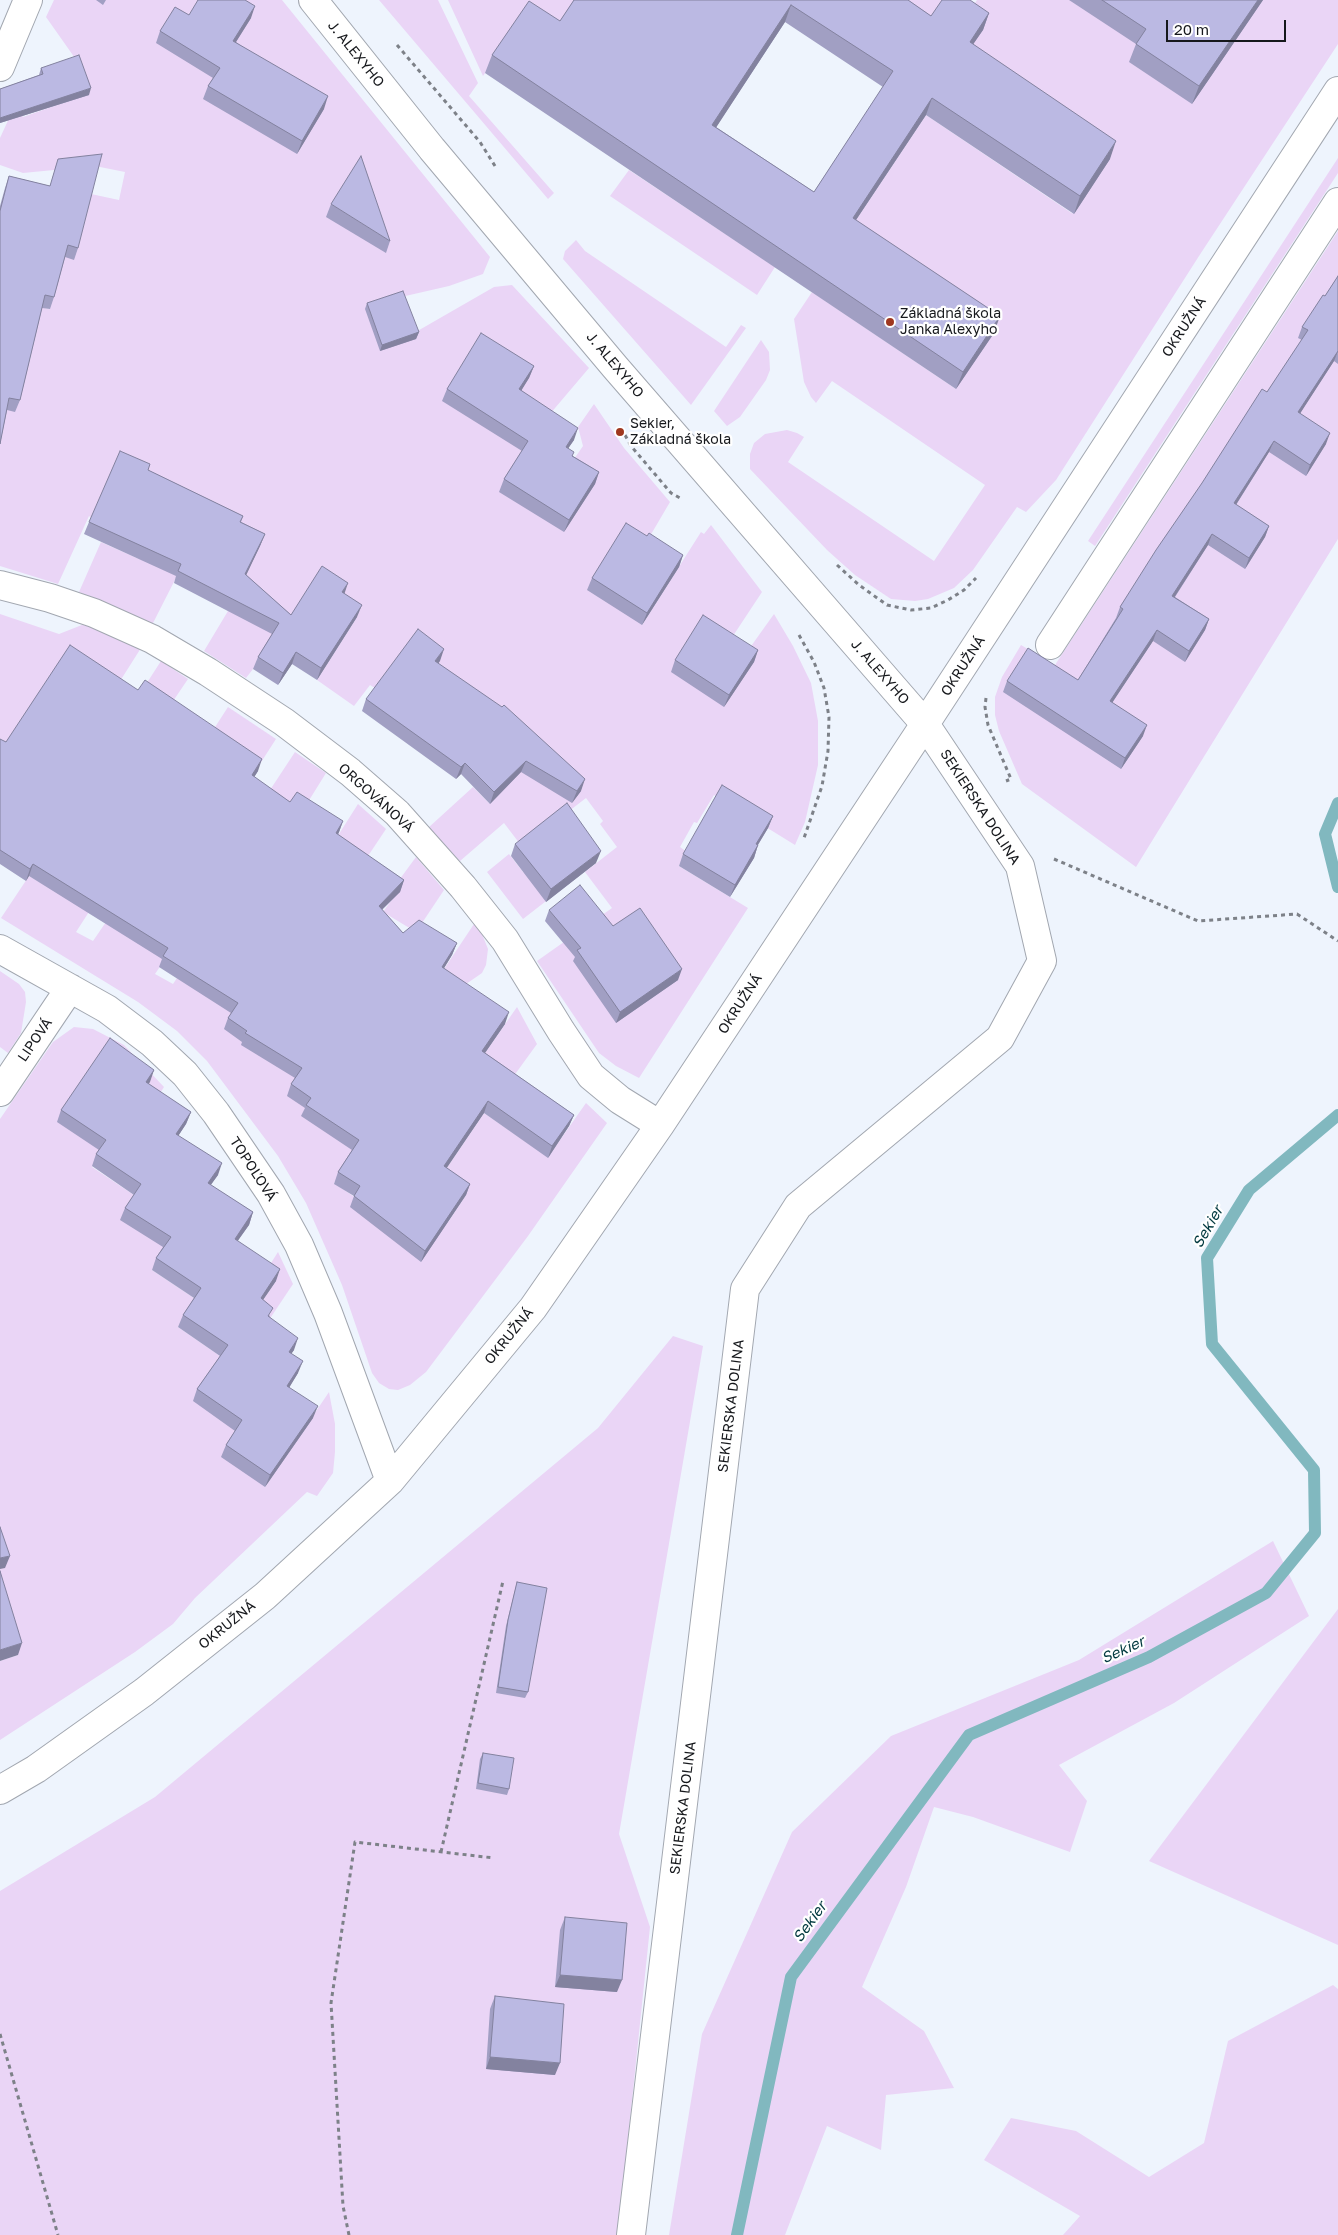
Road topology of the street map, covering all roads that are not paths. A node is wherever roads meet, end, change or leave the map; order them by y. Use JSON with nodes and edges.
{"nodes":[{"id":1,"x":28,"y":0,"type":"edge"},
{"id":2,"x":313,"y":0,"type":"edge"},
{"id":3,"x":0,"y":66,"type":"edge"},
{"id":4,"x":1338,"y":91,"type":"edge"},
{"id":5,"x":1338,"y":202,"type":"edge"},
{"id":6,"x":0,"y":585,"type":"edge"},
{"id":7,"x":1050,"y":645,"type":"dead end"},
{"id":8,"x":925,"y":724,"type":"junction"},
{"id":9,"x":0,"y":949,"type":"edge"},
{"id":10,"x":70,"y":988,"type":"junction"},
{"id":11,"x":0,"y":1092,"type":"edge"},
{"id":12,"x":660,"y":1125,"type":"junction"},
{"id":13,"x":390,"y":1481,"type":"junction"},
{"id":14,"x":0,"y":1790,"type":"edge"},
{"id":15,"x":631,"y":2235,"type":"edge"}],
"edges":[{"from":1,"to":3,"type":"street"},
{"from":2,"to":8,"type":"street","name":"J. ALEXYHO"},
{"from":4,"to":8,"type":"street","name":"OKRUŽNÁ"},
{"from":5,"to":7,"type":"street"},
{"from":6,"to":12,"type":"street","name":"ORGOVÁNOVÁ"},
{"from":8,"to":12,"type":"street","name":"OKRUŽNÁ"},
{"from":8,"to":15,"type":"street","name":"SEKIERSKA DOLINA"},
{"from":9,"to":10,"type":"street","name":"TOPOĽOVÁ"},
{"from":10,"to":11,"type":"street","name":"LIPOVÁ"},
{"from":10,"to":13,"type":"street","name":"TOPOĽOVÁ"},
{"from":12,"to":13,"type":"street","name":"OKRUŽNÁ"},
{"from":13,"to":14,"type":"street","name":"OKRUŽNÁ"}]}
